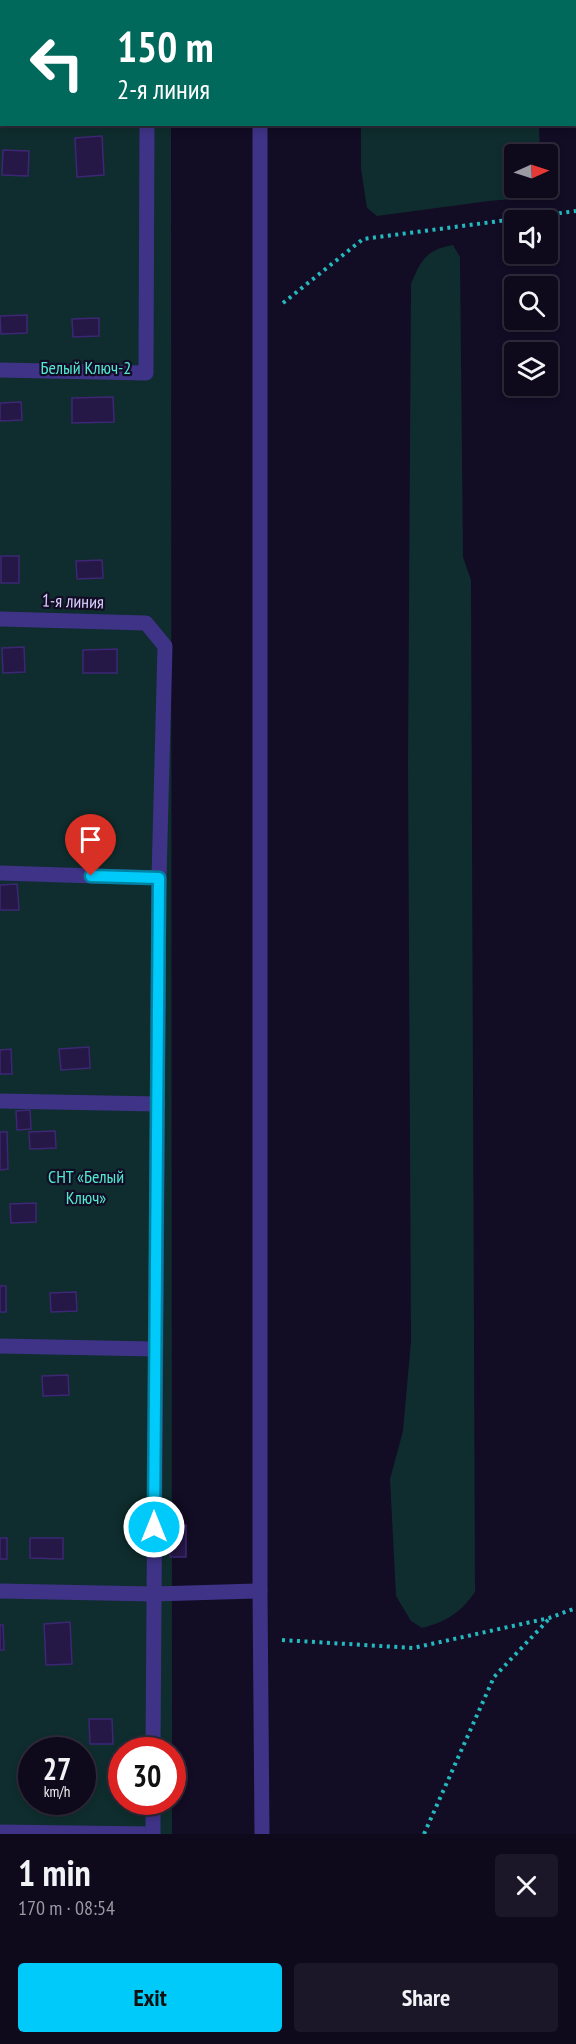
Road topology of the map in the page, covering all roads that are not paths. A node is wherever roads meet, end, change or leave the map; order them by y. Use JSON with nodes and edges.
{"nodes":[{"id":1,"x":147,"y":126,"type":"edge"},
{"id":2,"x":260,"y":126,"type":"edge"},
{"id":3,"x":0,"y":370,"type":"edge"},
{"id":4,"x":0,"y":619,"type":"edge"},
{"id":5,"x":0,"y":873,"type":"edge"},
{"id":6,"x":159,"y":878,"type":"junction"},
{"id":7,"x":0,"y":1101,"type":"edge"},
{"id":8,"x":158,"y":1104,"type":"junction"},
{"id":9,"x":0,"y":1346,"type":"edge"},
{"id":10,"x":154,"y":1349,"type":"junction"},
{"id":11,"x":0,"y":1591,"type":"edge"},
{"id":12,"x":260,"y":1591,"type":"junction"},
{"id":13,"x":154,"y":1594,"type":"junction"},
{"id":14,"x":153,"y":1737,"type":"edge"},
{"id":15,"x":153,"y":1815,"type":"edge"},
{"id":16,"x":0,"y":1832,"type":"edge"},
{"id":17,"x":153,"y":1834,"type":"edge"},
{"id":18,"x":262,"y":1834,"type":"edge"}],
"edges":[{"from":1,"to":3,"type":"street"},
{"from":2,"to":12,"type":"street"},
{"from":4,"to":6,"type":"street","name":"1-я линия"},
{"from":5,"to":6,"type":"street"},
{"from":6,"to":8,"type":"street"},
{"from":7,"to":8,"type":"street"},
{"from":8,"to":10,"type":"street"},
{"from":9,"to":10,"type":"street"},
{"from":10,"to":13,"type":"street"},
{"from":11,"to":13,"type":"street"},
{"from":12,"to":13,"type":"street"},
{"from":12,"to":18,"type":"street"},
{"from":13,"to":14,"type":"street"},
{"from":15,"to":17,"type":"street"},
{"from":16,"to":17,"type":"street"}]}
